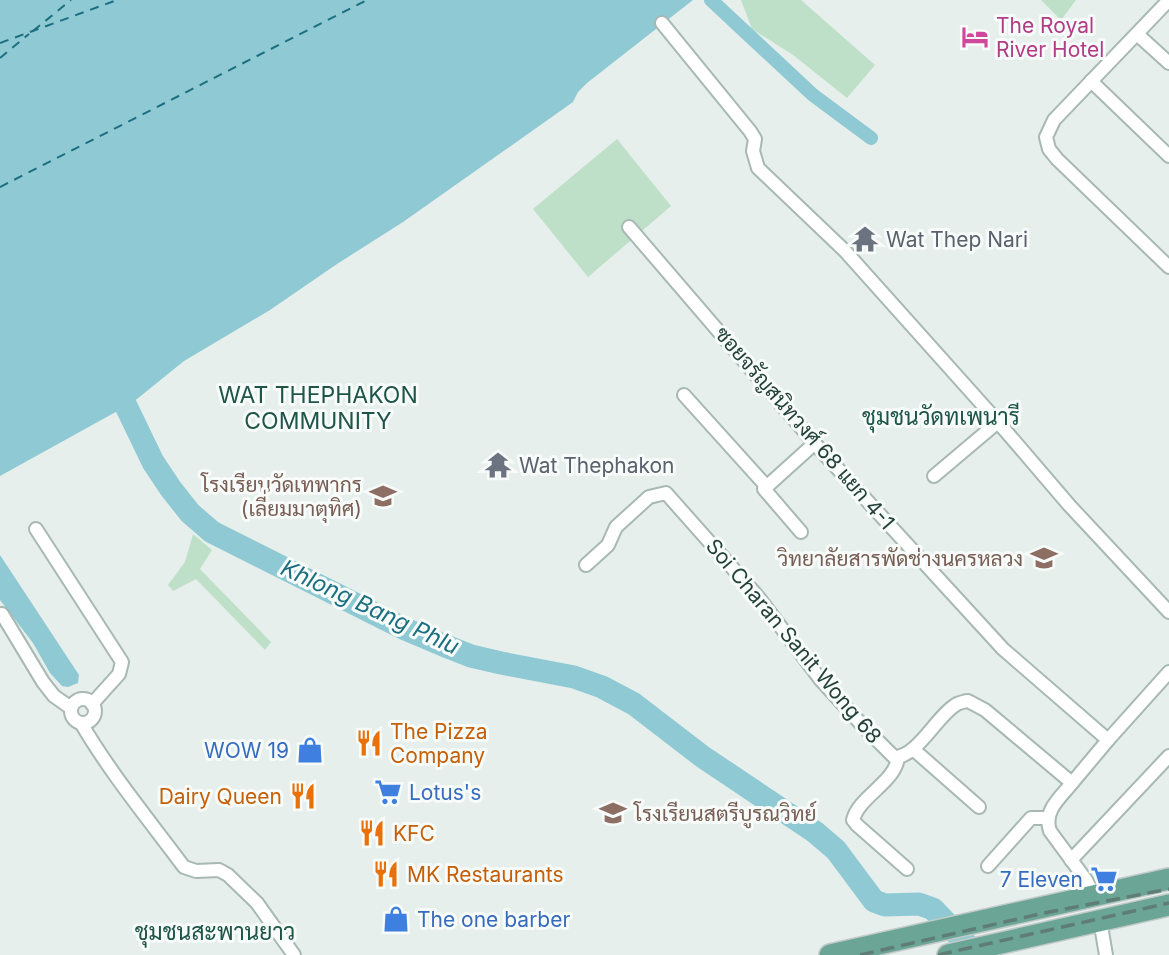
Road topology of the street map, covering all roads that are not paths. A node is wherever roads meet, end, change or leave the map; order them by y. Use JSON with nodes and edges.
{"nodes":[{"id":1,"x":1169,"y":0,"type":"edge"},
{"id":2,"x":662,"y":23,"type":"dead end"},
{"id":3,"x":1137,"y":34,"type":"junction"},
{"id":4,"x":1169,"y":63,"type":"edge"},
{"id":5,"x":1091,"y":81,"type":"junction"},
{"id":6,"x":1169,"y":156,"type":"edge"},
{"id":7,"x":629,"y":227,"type":"dead end"},
{"id":8,"x":1169,"y":267,"type":"edge"},
{"id":9,"x":684,"y":395,"type":"dead end"},
{"id":10,"x":998,"y":422,"type":"junction"},
{"id":11,"x":815,"y":443,"type":"junction"},
{"id":12,"x":934,"y":476,"type":"dead end"},
{"id":13,"x":766,"y":487,"type":"junction"},
{"id":14,"x":36,"y":529,"type":"dead end"},
{"id":15,"x":801,"y":532,"type":"dead end"},
{"id":16,"x":586,"y":565,"type":"dead end"},
{"id":17,"x":1169,"y":612,"type":"edge"},
{"id":18,"x":2,"y":614,"type":"edge"},
{"id":19,"x":1169,"y":672,"type":"edge"},
{"id":20,"x":92,"y":704,"type":"junction"},
{"id":21,"x":71,"y":708,"type":"junction"},
{"id":22,"x":80,"y":723,"type":"junction"},
{"id":23,"x":1108,"y":740,"type":"junction"},
{"id":24,"x":913,"y":749,"type":"junction"},
{"id":25,"x":1169,"y":756,"type":"edge"},
{"id":26,"x":898,"y":757,"type":"junction"},
{"id":27,"x":1072,"y":783,"type":"junction"},
{"id":28,"x":979,"y":807,"type":"dead end"},
{"id":29,"x":1048,"y":818,"type":"junction"},
{"id":30,"x":1071,"y":860,"type":"junction"},
{"id":31,"x":988,"y":866,"type":"dead end"},
{"id":32,"x":907,"y":869,"type":"dead end"},
{"id":33,"x":1169,"y":879,"type":"edge"},
{"id":34,"x":1094,"y":895,"type":"junction"},
{"id":35,"x":1169,"y":905,"type":"edge"},
{"id":36,"x":1100,"y":920,"type":"junction"},
{"id":37,"x":963,"y":952,"type":"edge"},
{"id":38,"x":295,"y":955,"type":"edge"},
{"id":39,"x":830,"y":955,"type":"edge"},
{"id":40,"x":1106,"y":955,"type":"edge"}],
"edges":[{"from":1,"to":3,"type":"street"},
{"from":2,"to":10,"type":"street"},
{"from":3,"to":4,"type":"street"},
{"from":3,"to":5,"type":"street"},
{"from":5,"to":6,"type":"street"},
{"from":5,"to":8,"type":"street"},
{"from":7,"to":11,"type":"street","name":"ซอยจรัญสนิทวงศ์ 68 แยก 4-1"},
{"from":9,"to":13,"type":"street"},
{"from":10,"to":12,"type":"street"},
{"from":10,"to":17,"type":"street"},
{"from":11,"to":13,"type":"street"},
{"from":11,"to":23,"type":"street","name":"ซอยจรัญสนิทวงศ์ 68 แยก 4-1"},
{"from":13,"to":15,"type":"street"},
{"from":14,"to":20,"type":"street"},
{"from":16,"to":26,"type":"street","name":"Soi Charan Sanit Wong 68"},
{"from":18,"to":21,"type":"street"},
{"from":19,"to":23,"type":"street"},
{"from":20,"to":21,"type":"street"},
{"from":20,"to":22,"type":"street"},
{"from":21,"to":22,"type":"street"},
{"from":22,"to":38,"type":"street"},
{"from":23,"to":27,"type":"street"},
{"from":24,"to":26,"type":"street","name":"Soi Charan Sanit Wong 68"},
{"from":24,"to":27,"type":"street","name":"Soi Charan Sanit Wong 68"},
{"from":24,"to":28,"type":"street"},
{"from":25,"to":30,"type":"street"},
{"from":26,"to":32,"type":"street"},
{"from":27,"to":29,"type":"street"},
{"from":29,"to":30,"type":"street"},
{"from":29,"to":31,"type":"street"},
{"from":30,"to":34,"type":"street"},
{"from":33,"to":34,"type":"main road"},
{"from":34,"to":39,"type":"main road"},
{"from":35,"to":36,"type":"main road"},
{"from":36,"to":37,"type":"main road"},
{"from":36,"to":40,"type":"street"}]}
